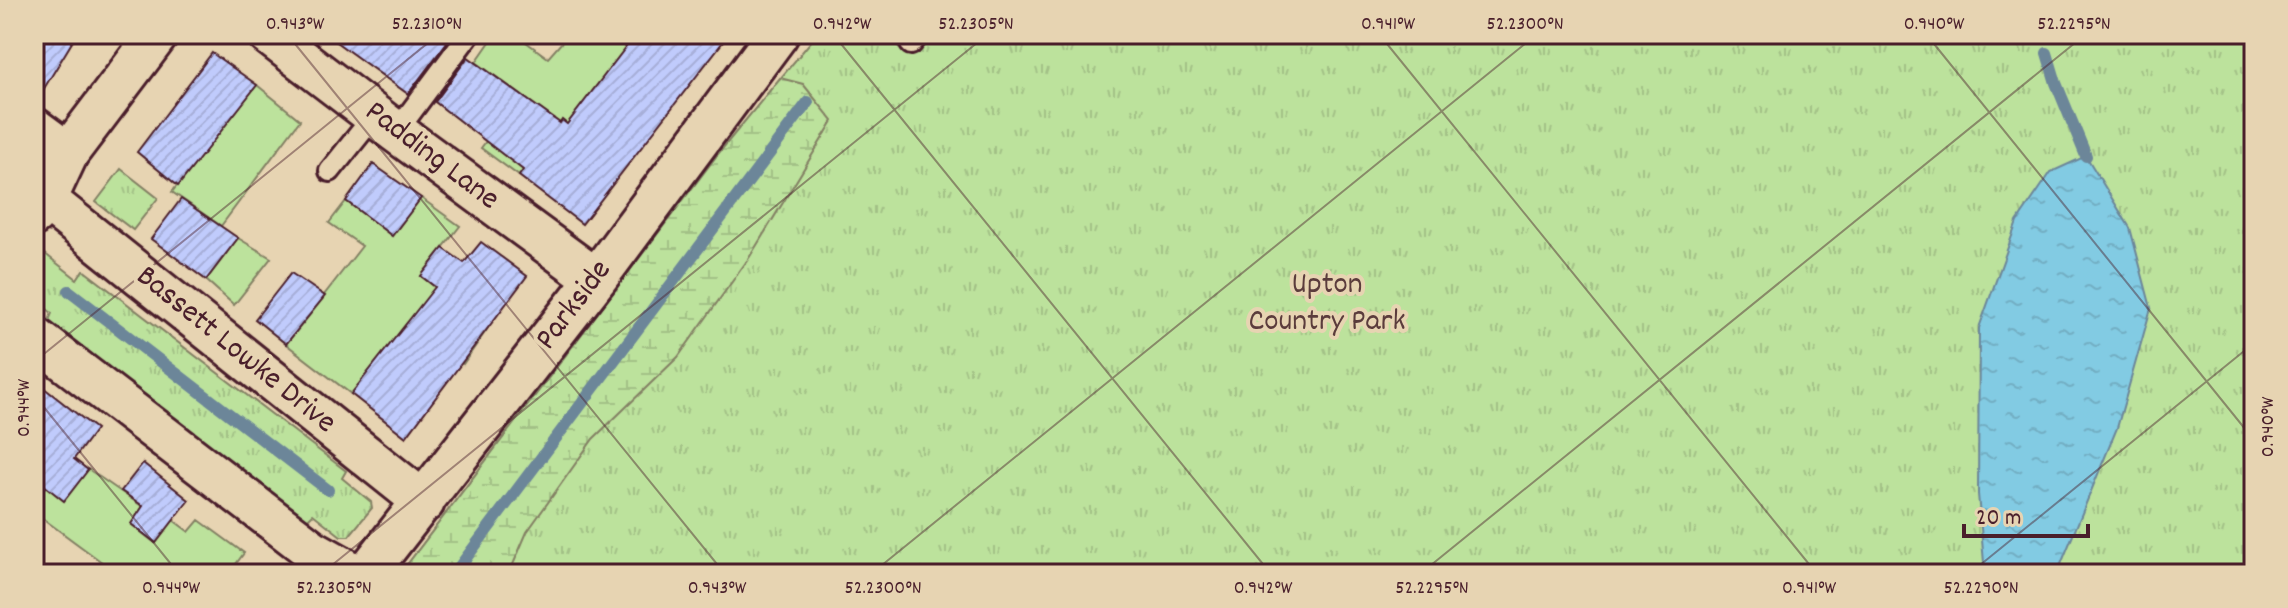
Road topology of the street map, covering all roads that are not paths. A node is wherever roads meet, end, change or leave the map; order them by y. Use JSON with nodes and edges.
{"nodes":[{"id":1,"x":158,"y":34,"type":"edge"},
{"id":2,"x":268,"y":34,"type":"edge"},
{"id":3,"x":469,"y":34,"type":"edge"},
{"id":4,"x":778,"y":34,"type":"edge"},
{"id":5,"x":385,"y":124,"type":"junction"},
{"id":6,"x":34,"y":128,"type":"edge"},
{"id":7,"x":68,"y":153,"type":"junction"},
{"id":8,"x":330,"y":171,"type":"dead end"},
{"id":9,"x":40,"y":208,"type":"edge"},
{"id":10,"x":596,"y":279,"type":"junction"},
{"id":11,"x":34,"y":337,"type":"edge"},
{"id":12,"x":424,"y":502,"type":"junction"},
{"id":13,"x":355,"y":574,"type":"edge"},
{"id":14,"x":366,"y":574,"type":"edge"}],
"edges":[{"from":1,"to":7,"type":"street"},
{"from":2,"to":5,"type":"street","name":"Padding Lane"},
{"from":3,"to":5,"type":"lane"},
{"from":4,"to":10,"type":"street","name":"Parkside"},
{"from":5,"to":8,"type":"lane"},
{"from":5,"to":10,"type":"street","name":"Padding Lane"},
{"from":6,"to":7,"type":"street"},
{"from":7,"to":9,"type":"street"},
{"from":9,"to":12,"type":"street","name":"Bassett Lowke Drive"},
{"from":10,"to":12,"type":"street","name":"Parkside"},
{"from":11,"to":13,"type":"street"},
{"from":12,"to":14,"type":"street","name":"Parkside"}]}
